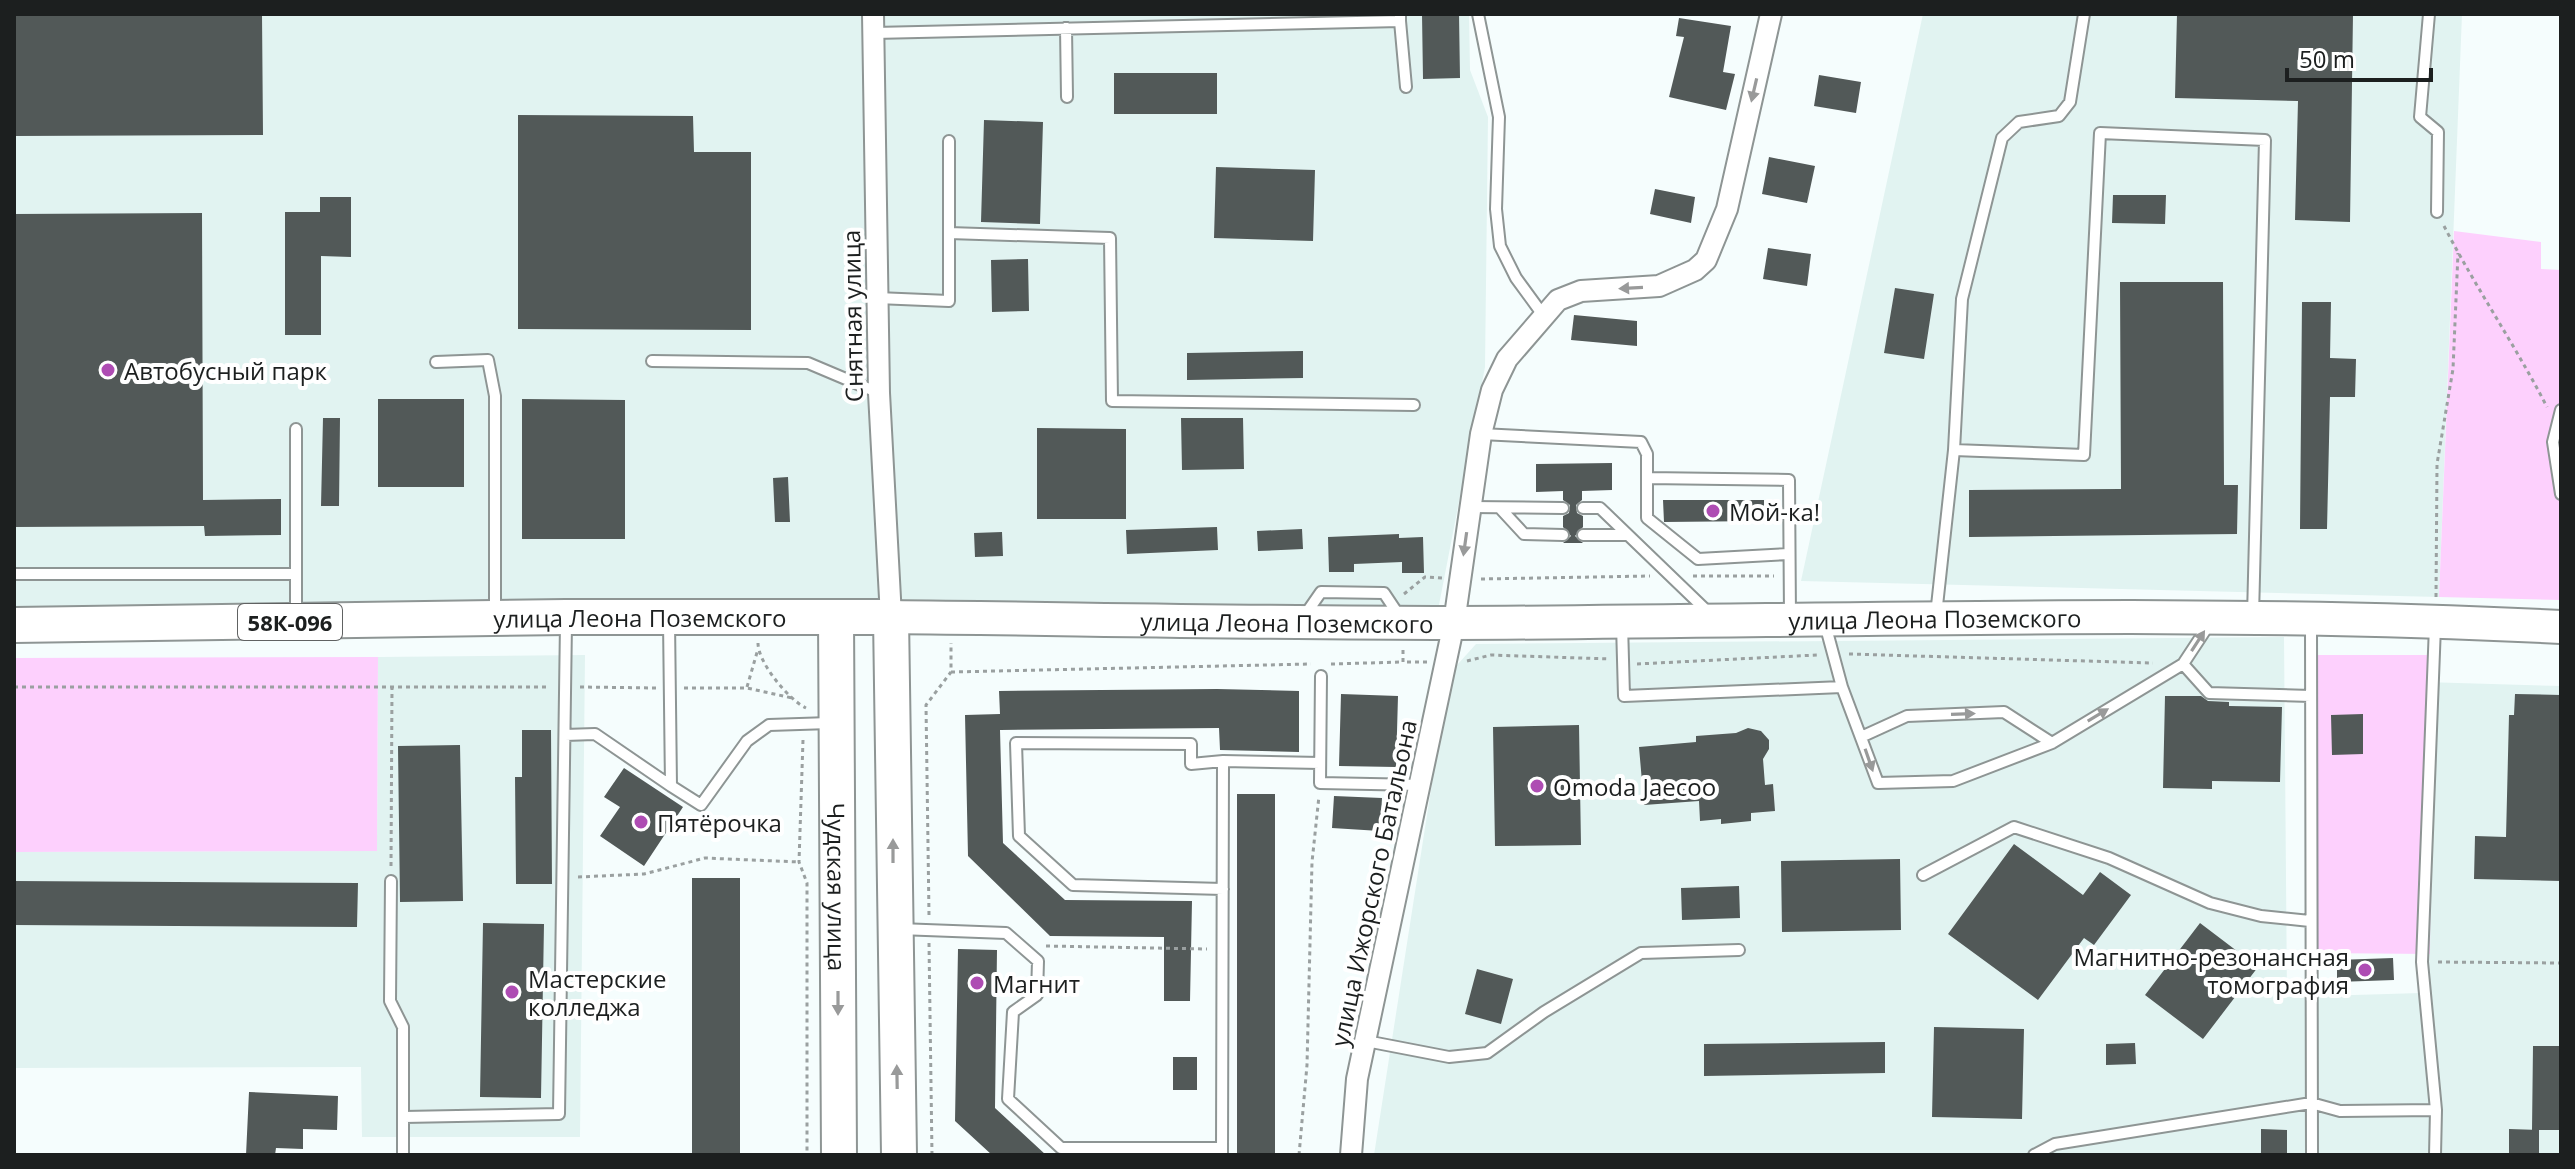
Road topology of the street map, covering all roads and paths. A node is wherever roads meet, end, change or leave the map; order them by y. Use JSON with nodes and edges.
{"nodes":[{"id":1,"x":1478,"y":14,"type":"edge"},
{"id":2,"x":1771,"y":14,"type":"edge"},
{"id":3,"x":2084,"y":14,"type":"edge"},
{"id":4,"x":2429,"y":14,"type":"edge"},
{"id":5,"x":1400,"y":17,"type":"edge"},
{"id":6,"x":874,"y":23,"type":"edge"},
{"id":7,"x":1066,"y":28,"type":"junction"},
{"id":8,"x":1406,"y":87,"type":"dead end"},
{"id":9,"x":1067,"y":97,"type":"dead end"},
{"id":10,"x":949,"y":141,"type":"dead end"},
{"id":11,"x":2437,"y":212,"type":"joint"},
{"id":12,"x":949,"y":233,"type":"junction"},
{"id":13,"x":2458,"y":253,"type":"junction"},
{"id":14,"x":877,"y":298,"type":"junction"},
{"id":15,"x":1543,"y":315,"type":"junction"},
{"id":16,"x":652,"y":361,"type":"dead end"},
{"id":17,"x":436,"y":362,"type":"dead end"},
{"id":18,"x":879,"y":393,"type":"junction"},
{"id":19,"x":1414,"y":405,"type":"dead end"},
{"id":20,"x":2561,"y":410,"type":"edge"},
{"id":21,"x":2555,"y":422,"type":"junction"},
{"id":22,"x":296,"y":429,"type":"dead end"},
{"id":23,"x":1481,"y":434,"type":"junction"},
{"id":24,"x":1954,"y":450,"type":"junction"},
{"id":25,"x":1647,"y":478,"type":"junction"},
{"id":26,"x":2561,"y":494,"type":"edge"},
{"id":27,"x":1470,"y":507,"type":"junction"},
{"id":28,"x":1500,"y":508,"type":"junction"},
{"id":29,"x":1563,"y":508,"type":"dead end"},
{"id":30,"x":1583,"y":508,"type":"dead end"},
{"id":31,"x":1563,"y":535,"type":"dead end"},
{"id":32,"x":1583,"y":535,"type":"dead end"},
{"id":33,"x":1628,"y":535,"type":"junction"},
{"id":34,"x":1789,"y":554,"type":"junction"},
{"id":35,"x":14,"y":574,"type":"edge"},
{"id":36,"x":296,"y":574,"type":"junction"},
{"id":37,"x":566,"y":617,"type":"junction"},
{"id":38,"x":669,"y":617,"type":"junction"},
{"id":39,"x":836,"y":617,"type":"junction"},
{"id":40,"x":891,"y":617,"type":"junction"},
{"id":41,"x":496,"y":618,"type":"junction"},
{"id":42,"x":951,"y":618,"type":"junction"},
{"id":43,"x":1790,"y":618,"type":"junction"},
{"id":44,"x":1824,"y":618,"type":"junction"},
{"id":45,"x":1935,"y":618,"type":"junction"},
{"id":46,"x":2213,"y":618,"type":"junction"},
{"id":47,"x":2253,"y":618,"type":"junction"},
{"id":48,"x":2311,"y":618,"type":"junction"},
{"id":49,"x":1716,"y":619,"type":"junction"},
{"id":50,"x":1622,"y":620,"type":"junction"},
{"id":51,"x":2436,"y":621,"type":"junction"},
{"id":52,"x":297,"y":622,"type":"junction"},
{"id":53,"x":1454,"y":623,"type":"junction"},
{"id":54,"x":14,"y":625,"type":"edge"},
{"id":55,"x":2561,"y":627,"type":"edge"},
{"id":56,"x":758,"y":649,"type":"dead end"},
{"id":57,"x":1403,"y":662,"type":"dead end"},
{"id":58,"x":2183,"y":664,"type":"junction"},
{"id":59,"x":951,"y":672,"type":"junction"},
{"id":60,"x":1321,"y":676,"type":"dead end"},
{"id":61,"x":14,"y":687,"type":"edge"},
{"id":62,"x":392,"y":687,"type":"junction"},
{"id":63,"x":565,"y":687,"type":"junction"},
{"id":64,"x":1842,"y":687,"type":"junction"},
{"id":65,"x":670,"y":688,"type":"junction"},
{"id":66,"x":747,"y":688,"type":"junction"},
{"id":67,"x":2311,"y":696,"type":"junction"},
{"id":68,"x":792,"y":698,"type":"dead end"},
{"id":69,"x":820,"y":722,"type":"junction"},
{"id":70,"x":565,"y":735,"type":"junction"},
{"id":71,"x":1861,"y":737,"type":"junction"},
{"id":72,"x":2052,"y":743,"type":"junction"},
{"id":73,"x":1223,"y":761,"type":"junction"},
{"id":74,"x":1320,"y":763,"type":"junction"},
{"id":75,"x":1320,"y":783,"type":"junction"},
{"id":76,"x":1421,"y":785,"type":"junction"},
{"id":77,"x":671,"y":786,"type":"junction"},
{"id":78,"x":799,"y":862,"type":"junction"},
{"id":79,"x":1923,"y":875,"type":"dead end"},
{"id":80,"x":563,"y":877,"type":"junction"},
{"id":81,"x":391,"y":881,"type":"joint"},
{"id":82,"x":1223,"y":889,"type":"junction"},
{"id":83,"x":2310,"y":921,"type":"junction"},
{"id":84,"x":893,"y":929,"type":"junction"},
{"id":85,"x":929,"y":931,"type":"junction"},
{"id":86,"x":1024,"y":946,"type":"junction"},
{"id":87,"x":1222,"y":949,"type":"junction"},
{"id":88,"x":1739,"y":950,"type":"dead end"},
{"id":89,"x":2422,"y":962,"type":"junction"},
{"id":90,"x":2561,"y":963,"type":"edge"},
{"id":91,"x":1366,"y":1041,"type":"junction"},
{"id":92,"x":2311,"y":1103,"type":"junction"},
{"id":93,"x":2436,"y":1110,"type":"junction"},
{"id":94,"x":404,"y":1117,"type":"junction"},
{"id":95,"x":1222,"y":1151,"type":"edge"},
{"id":96,"x":403,"y":1155,"type":"edge"},
{"id":97,"x":807,"y":1155,"type":"edge"},
{"id":98,"x":839,"y":1155,"type":"edge"},
{"id":99,"x":899,"y":1155,"type":"edge"},
{"id":100,"x":932,"y":1155,"type":"edge"},
{"id":101,"x":1299,"y":1155,"type":"edge"},
{"id":102,"x":1351,"y":1155,"type":"edge"},
{"id":103,"x":2034,"y":1155,"type":"edge"},
{"id":104,"x":2312,"y":1155,"type":"edge"},
{"id":105,"x":2435,"y":1155,"type":"edge"}],
"edges":[{"from":1,"to":15,"type":"lane"},
{"from":2,"to":15,"type":"street","name":"улица Ижорского Батальона","one_way":true},
{"from":3,"to":24,"type":"lane"},
{"from":4,"to":11,"type":"lane"},
{"from":5,"to":7,"type":"lane"},
{"from":5,"to":8,"type":"lane"},
{"from":6,"to":7,"type":"lane"},
{"from":6,"to":14,"type":"street","name":"Снятная улица"},
{"from":7,"to":9,"type":"lane"},
{"from":10,"to":12,"type":"lane"},
{"from":11,"to":13,"type":"path"},
{"from":12,"to":14,"type":"lane"},
{"from":12,"to":19,"type":"lane"},
{"from":13,"to":21,"type":"path"},
{"from":13,"to":51,"type":"path"},
{"from":14,"to":18,"type":"street","name":"Снятная улица"},
{"from":15,"to":23,"type":"street","name":"улица Ижорского Батальона"},
{"from":16,"to":18,"type":"lane"},
{"from":17,"to":41,"type":"lane"},
{"from":18,"to":40,"type":"street","name":"Снятная улица"},
{"from":20,"to":21,"type":"lane"},
{"from":21,"to":26,"type":"lane"},
{"from":22,"to":36,"type":"lane"},
{"from":23,"to":25,"type":"lane"},
{"from":23,"to":27,"type":"street","name":"улица Ижорского Батальона"},
{"from":24,"to":45,"type":"lane"},
{"from":24,"to":47,"type":"lane"},
{"from":25,"to":34,"type":"lane"},
{"from":25,"to":34,"type":"lane"},
{"from":27,"to":28,"type":"lane"},
{"from":27,"to":53,"type":"street","name":"улица Ижорского Батальона","one_way":true},
{"from":28,"to":29,"type":"lane"},
{"from":28,"to":31,"type":"lane"},
{"from":30,"to":33,"type":"lane"},
{"from":32,"to":33,"type":"lane"},
{"from":33,"to":49,"type":"lane"},
{"from":34,"to":43,"type":"lane"},
{"from":35,"to":36,"type":"lane"},
{"from":36,"to":52,"type":"lane"},
{"from":37,"to":38,"type":"highway","name":"улица Леона Поземского","number":"58К-096"},
{"from":37,"to":41,"type":"highway","name":"улица Леона Поземского","number":"58К-096"},
{"from":37,"to":63,"type":"lane"},
{"from":38,"to":39,"type":"highway","name":"улица Леона Поземского","number":"58К-096"},
{"from":38,"to":65,"type":"lane"},
{"from":39,"to":40,"type":"highway","name":"улица Леона Поземского","number":"58К-096"},
{"from":39,"to":69,"type":"highway","name":"Чудская улица"},
{"from":40,"to":42,"type":"main road","name":"улица Леона Поземского"},
{"from":84,"to":40,"type":"highway","one_way":true},
{"from":41,"to":52,"type":"highway","name":"улица Леона Поземского","number":"58К-096"},
{"from":42,"to":53,"type":"main road","name":"улица Леона Поземского"},
{"from":42,"to":59,"type":"path"},
{"from":43,"to":44,"type":"main road","name":"улица Леона Поземского"},
{"from":43,"to":49,"type":"main road","name":"улица Леона Поземского"},
{"from":44,"to":45,"type":"main road","name":"улица Леона Поземского"},
{"from":44,"to":64,"type":"lane"},
{"from":45,"to":46,"type":"main road","name":"улица Леона Поземского"},
{"from":46,"to":47,"type":"main road","name":"улица Леона Поземского"},
{"from":58,"to":46,"type":"lane","one_way":true},
{"from":47,"to":48,"type":"main road","name":"улица Леона Поземского"},
{"from":48,"to":51,"type":"main road","name":"улица Леона Поземского"},
{"from":48,"to":67,"type":"lane"},
{"from":49,"to":50,"type":"main road","name":"улица Леона Поземского"},
{"from":50,"to":53,"type":"main road","name":"улица Леона Поземского"},
{"from":50,"to":64,"type":"lane"},
{"from":51,"to":55,"type":"main road","name":"улица Леона Поземского"},
{"from":51,"to":89,"type":"lane"},
{"from":52,"to":54,"type":"highway","name":"улица Леона Поземского","number":"58К-096"},
{"from":53,"to":76,"type":"street","name":"улица Ижорского Батальона"},
{"from":56,"to":66,"type":"path"},
{"from":57,"to":59,"type":"path"},
{"from":58,"to":67,"type":"lane"},
{"from":72,"to":58,"type":"lane","one_way":true},
{"from":59,"to":85,"type":"path"},
{"from":60,"to":74,"type":"lane"},
{"from":61,"to":62,"type":"path"},
{"from":62,"to":63,"type":"path"},
{"from":62,"to":81,"type":"path"},
{"from":63,"to":65,"type":"path"},
{"from":63,"to":70,"type":"lane"},
{"from":64,"to":71,"type":"lane"},
{"from":65,"to":66,"type":"path"},
{"from":65,"to":77,"type":"lane"},
{"from":66,"to":68,"type":"path"},
{"from":67,"to":83,"type":"lane"},
{"from":69,"to":77,"type":"lane"},
{"from":69,"to":78,"type":"path"},
{"from":69,"to":98,"type":"highway","name":"Чудская улица","one_way":true},
{"from":70,"to":77,"type":"lane"},
{"from":70,"to":80,"type":"lane"},
{"from":71,"to":72,"type":"lane","one_way":true},
{"from":71,"to":72,"type":"lane","one_way":true},
{"from":73,"to":74,"type":"lane"},
{"from":73,"to":82,"type":"lane"},
{"from":73,"to":82,"type":"lane"},
{"from":74,"to":75,"type":"lane"},
{"from":75,"to":76,"type":"lane"},
{"from":75,"to":101,"type":"path"},
{"from":76,"to":91,"type":"street","name":"улица Ижорского Батальона"},
{"from":78,"to":80,"type":"path"},
{"from":78,"to":97,"type":"path"},
{"from":79,"to":83,"type":"lane"},
{"from":80,"to":94,"type":"lane"},
{"from":81,"to":94,"type":"lane"},
{"from":82,"to":87,"type":"lane"},
{"from":83,"to":92,"type":"lane"},
{"from":84,"to":85,"type":"lane"},
{"from":99,"to":84,"type":"highway","one_way":true},
{"from":85,"to":86,"type":"lane"},
{"from":85,"to":100,"type":"path"},
{"from":86,"to":87,"type":"path"},
{"from":86,"to":95,"type":"lane"},
{"from":87,"to":95,"type":"lane"},
{"from":88,"to":91,"type":"lane"},
{"from":89,"to":90,"type":"path"},
{"from":89,"to":93,"type":"lane"},
{"from":91,"to":102,"type":"street","name":"улица Ижорского Батальона"},
{"from":92,"to":93,"type":"lane"},
{"from":92,"to":103,"type":"lane"},
{"from":92,"to":104,"type":"lane"},
{"from":93,"to":105,"type":"lane"},
{"from":94,"to":96,"type":"lane"}]}
